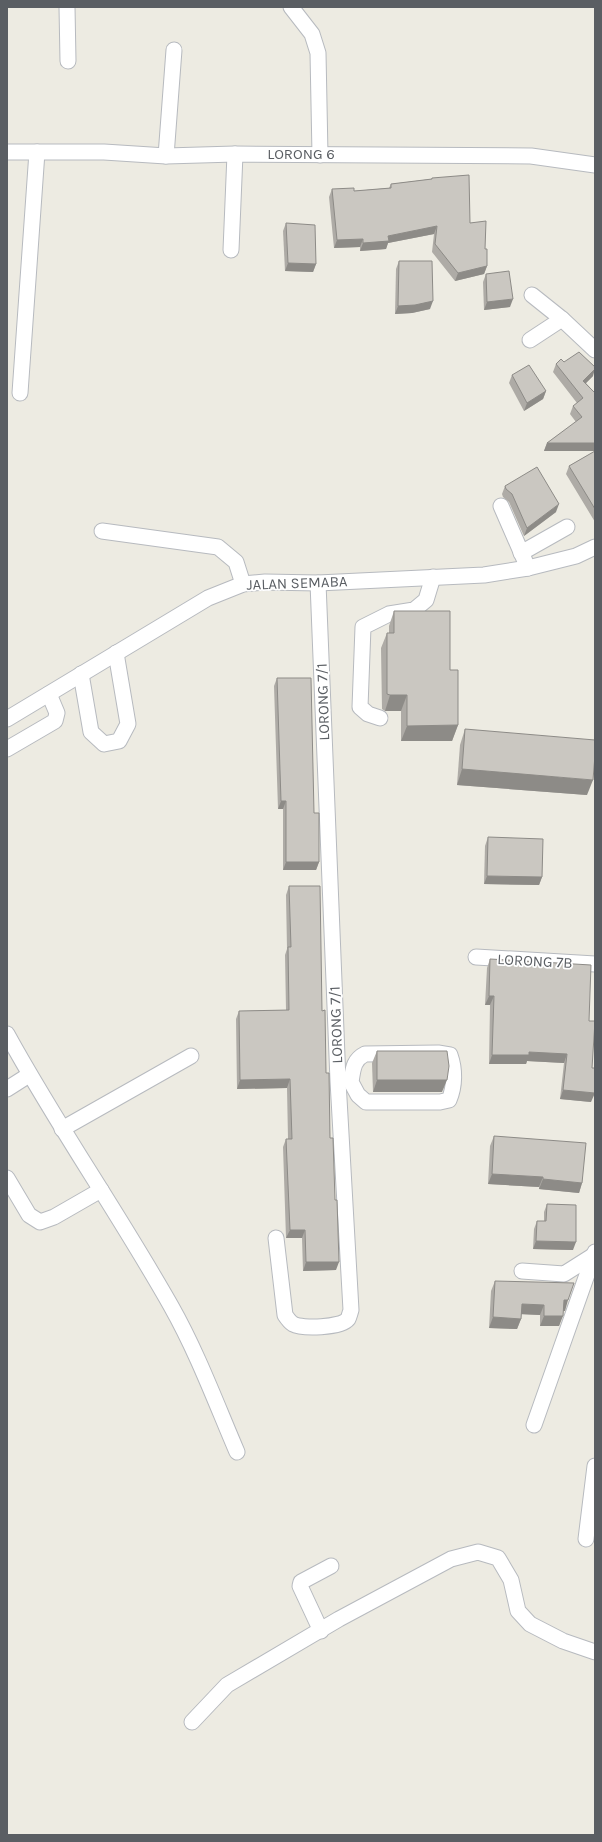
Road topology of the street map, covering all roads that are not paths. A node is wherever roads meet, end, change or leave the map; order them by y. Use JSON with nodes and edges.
{"nodes":[{"id":1,"x":67,"y":7,"type":"edge"},
{"id":2,"x":291,"y":7,"type":"edge"},
{"id":3,"x":174,"y":50,"type":"dead end"},
{"id":4,"x":68,"y":61,"type":"dead end"},
{"id":5,"x":7,"y":152,"type":"edge"},
{"id":6,"x":36,"y":152,"type":"junction"},
{"id":7,"x":235,"y":154,"type":"junction"},
{"id":8,"x":320,"y":155,"type":"junction"},
{"id":9,"x":166,"y":156,"type":"junction"},
{"id":10,"x":595,"y":165,"type":"edge"},
{"id":11,"x":231,"y":250,"type":"dead end"},
{"id":12,"x":532,"y":295,"type":"dead end"},
{"id":13,"x":562,"y":319,"type":"junction"},
{"id":14,"x":530,"y":340,"type":"dead end"},
{"id":15,"x":595,"y":350,"type":"edge"},
{"id":16,"x":20,"y":393,"type":"dead end"},
{"id":17,"x":501,"y":506,"type":"dead end"},
{"id":18,"x":566,"y":527,"type":"dead end"},
{"id":19,"x":102,"y":531,"type":"dead end"},
{"id":20,"x":595,"y":547,"type":"edge"},
{"id":21,"x":520,"y":553,"type":"junction"},
{"id":22,"x":528,"y":568,"type":"junction"},
{"id":23,"x":433,"y":577,"type":"junction"},
{"id":24,"x":242,"y":584,"type":"junction"},
{"id":25,"x":318,"y":584,"type":"junction"},
{"id":26,"x":116,"y":653,"type":"junction"},
{"id":27,"x":81,"y":674,"type":"junction"},
{"id":28,"x":49,"y":694,"type":"junction"},
{"id":29,"x":380,"y":718,"type":"dead end"},
{"id":30,"x":7,"y":719,"type":"edge"},
{"id":31,"x":7,"y":749,"type":"edge"},
{"id":32,"x":476,"y":957,"type":"dead end"},
{"id":33,"x":595,"y":964,"type":"edge"},
{"id":34,"x":7,"y":1034,"type":"edge"},
{"id":35,"x":191,"y":1056,"type":"dead end"},
{"id":36,"x":29,"y":1075,"type":"junction"},
{"id":37,"x":344,"y":1082,"type":"junction"},
{"id":38,"x":7,"y":1089,"type":"edge"},
{"id":39,"x":62,"y":1129,"type":"junction"},
{"id":40,"x":7,"y":1178,"type":"edge"},
{"id":41,"x":102,"y":1190,"type":"junction"},
{"id":42,"x":276,"y":1238,"type":"dead end"},
{"id":43,"x":595,"y":1254,"type":"edge"},
{"id":44,"x":522,"y":1271,"type":"dead end"},
{"id":45,"x":534,"y":1425,"type":"dead end"},
{"id":46,"x":237,"y":1452,"type":"dead end"},
{"id":47,"x":595,"y":1466,"type":"edge"},
{"id":48,"x":586,"y":1539,"type":"dead end"},
{"id":49,"x":331,"y":1566,"type":"dead end"},
{"id":50,"x":321,"y":1630,"type":"junction"},
{"id":51,"x":595,"y":1652,"type":"edge"},
{"id":52,"x":192,"y":1722,"type":"dead end"}],
"edges":[{"from":1,"to":4,"type":"street"},
{"from":2,"to":8,"type":"street"},
{"from":3,"to":9,"type":"street"},
{"from":5,"to":6,"type":"street","name":"LORONG 6"},
{"from":6,"to":9,"type":"street","name":"LORONG 6"},
{"from":6,"to":16,"type":"street"},
{"from":7,"to":8,"type":"street","name":"LORONG 6"},
{"from":7,"to":9,"type":"street","name":"LORONG 6"},
{"from":7,"to":11,"type":"street"},
{"from":8,"to":10,"type":"street","name":"LORONG 6"},
{"from":12,"to":13,"type":"street"},
{"from":13,"to":14,"type":"street"},
{"from":13,"to":15,"type":"street"},
{"from":17,"to":21,"type":"street"},
{"from":18,"to":21,"type":"street"},
{"from":19,"to":24,"type":"street"},
{"from":20,"to":22,"type":"street","name":"JALAN SEMABA"},
{"from":21,"to":22,"type":"street"},
{"from":22,"to":23,"type":"street","name":"JALAN SEMABA"},
{"from":23,"to":25,"type":"street","name":"JALAN SEMABA"},
{"from":23,"to":29,"type":"street"},
{"from":24,"to":25,"type":"street","name":"JALAN SEMABA"},
{"from":24,"to":26,"type":"street","name":"JALAN SEMABA"},
{"from":25,"to":37,"type":"street","name":"LORONG 7/1"},
{"from":26,"to":27,"type":"street","name":"JALAN SEMABA"},
{"from":26,"to":27,"type":"street"},
{"from":27,"to":28,"type":"street","name":"JALAN SEMABA"},
{"from":28,"to":30,"type":"street","name":"JALAN SEMABA"},
{"from":28,"to":31,"type":"street"},
{"from":32,"to":33,"type":"street","name":"LORONG 7B"},
{"from":34,"to":36,"type":"street"},
{"from":35,"to":39,"type":"street"},
{"from":36,"to":38,"type":"street"},
{"from":36,"to":39,"type":"street"},
{"from":37,"to":37,"type":"street"},
{"from":37,"to":42,"type":"street","name":"LORONG 7/1"},
{"from":39,"to":41,"type":"street"},
{"from":40,"to":41,"type":"street"},
{"from":41,"to":46,"type":"street"},
{"from":43,"to":44,"type":"street"},
{"from":43,"to":45,"type":"street"},
{"from":47,"to":48,"type":"street"},
{"from":49,"to":50,"type":"street"},
{"from":50,"to":51,"type":"street"},
{"from":50,"to":52,"type":"street"}]}
